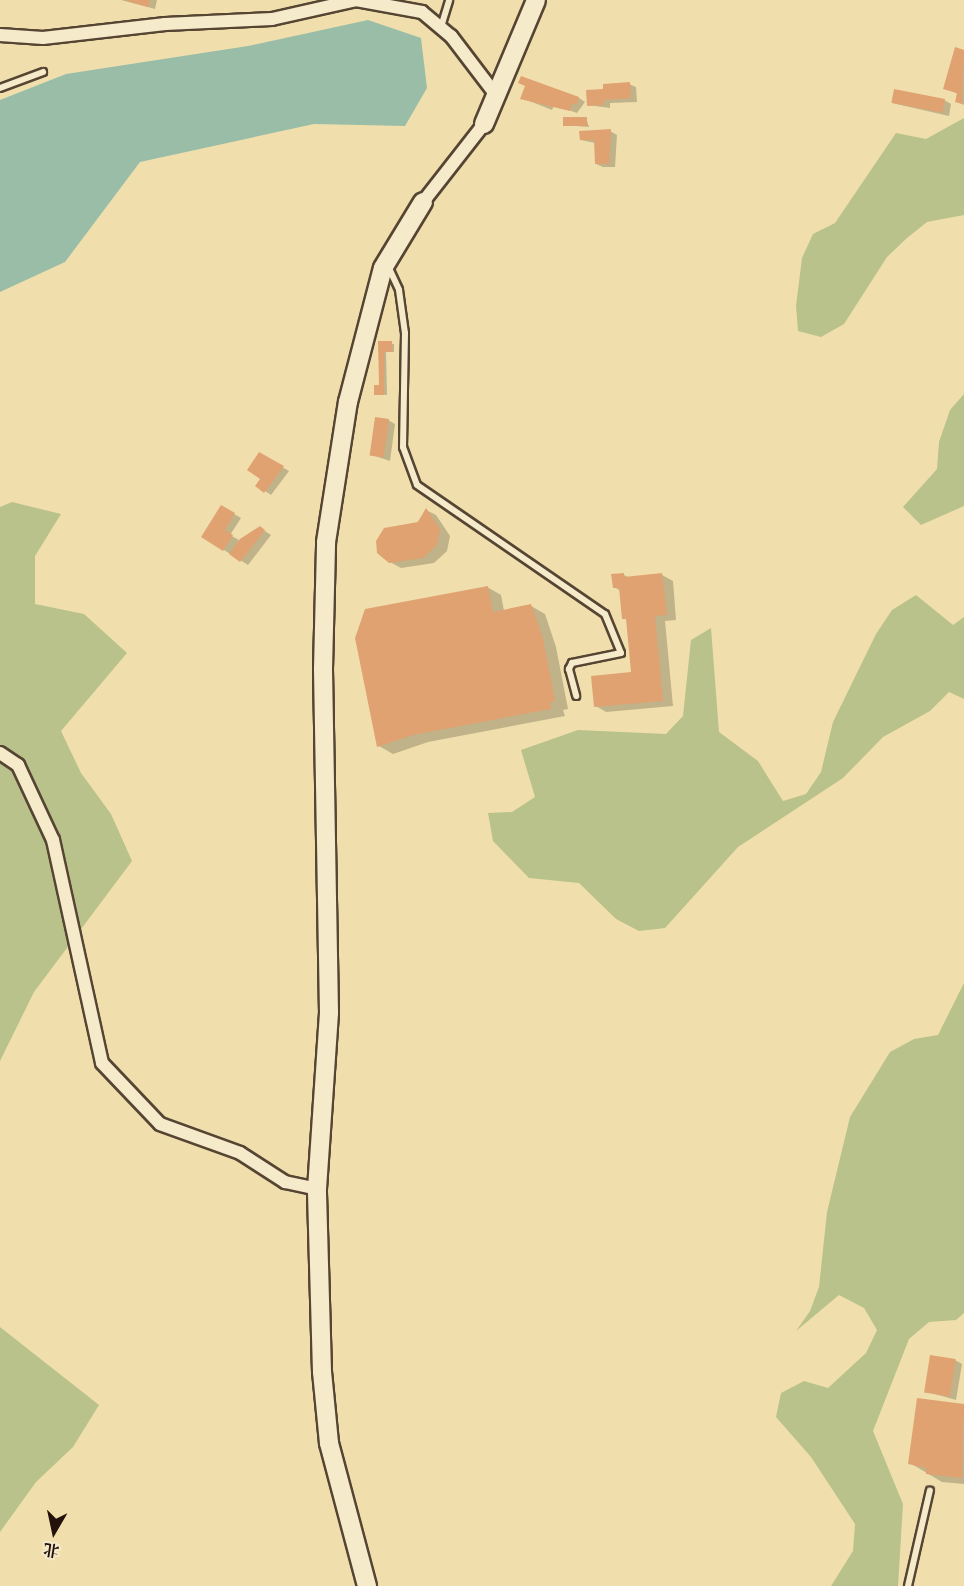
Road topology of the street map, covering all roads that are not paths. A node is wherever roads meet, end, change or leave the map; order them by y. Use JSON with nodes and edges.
{"nodes":[{"id":1,"x":450,"y":0,"type":"edge"},
{"id":2,"x":536,"y":0,"type":"edge"},
{"id":3,"x":441,"y":28,"type":"junction"},
{"id":4,"x":0,"y":35,"type":"edge"},
{"id":5,"x":43,"y":72,"type":"dead end"},
{"id":6,"x":0,"y":88,"type":"edge"},
{"id":7,"x":496,"y":95,"type":"junction"},
{"id":8,"x":484,"y":124,"type":"joint"},
{"id":9,"x":423,"y":202,"type":"joint"},
{"id":10,"x":386,"y":262,"type":"junction"},
{"id":11,"x":576,"y":696,"type":"dead end"},
{"id":12,"x":0,"y":753,"type":"edge"},
{"id":13,"x":317,"y":1189,"type":"junction"},
{"id":14,"x":930,"y":1490,"type":"dead end"},
{"id":15,"x":367,"y":1586,"type":"edge"},
{"id":16,"x":908,"y":1586,"type":"edge"}],
"edges":[{"from":1,"to":3,"type":"lane"},
{"from":2,"to":7,"type":"street"},
{"from":3,"to":4,"type":"street"},
{"from":3,"to":7,"type":"street"},
{"from":5,"to":6,"type":"lane"},
{"from":7,"to":8,"type":"street"},
{"from":8,"to":9,"type":"street"},
{"from":9,"to":10,"type":"street"},
{"from":10,"to":11,"type":"lane"},
{"from":10,"to":13,"type":"street"},
{"from":12,"to":13,"type":"street"},
{"from":13,"to":15,"type":"street"},
{"from":14,"to":16,"type":"lane"}]}
